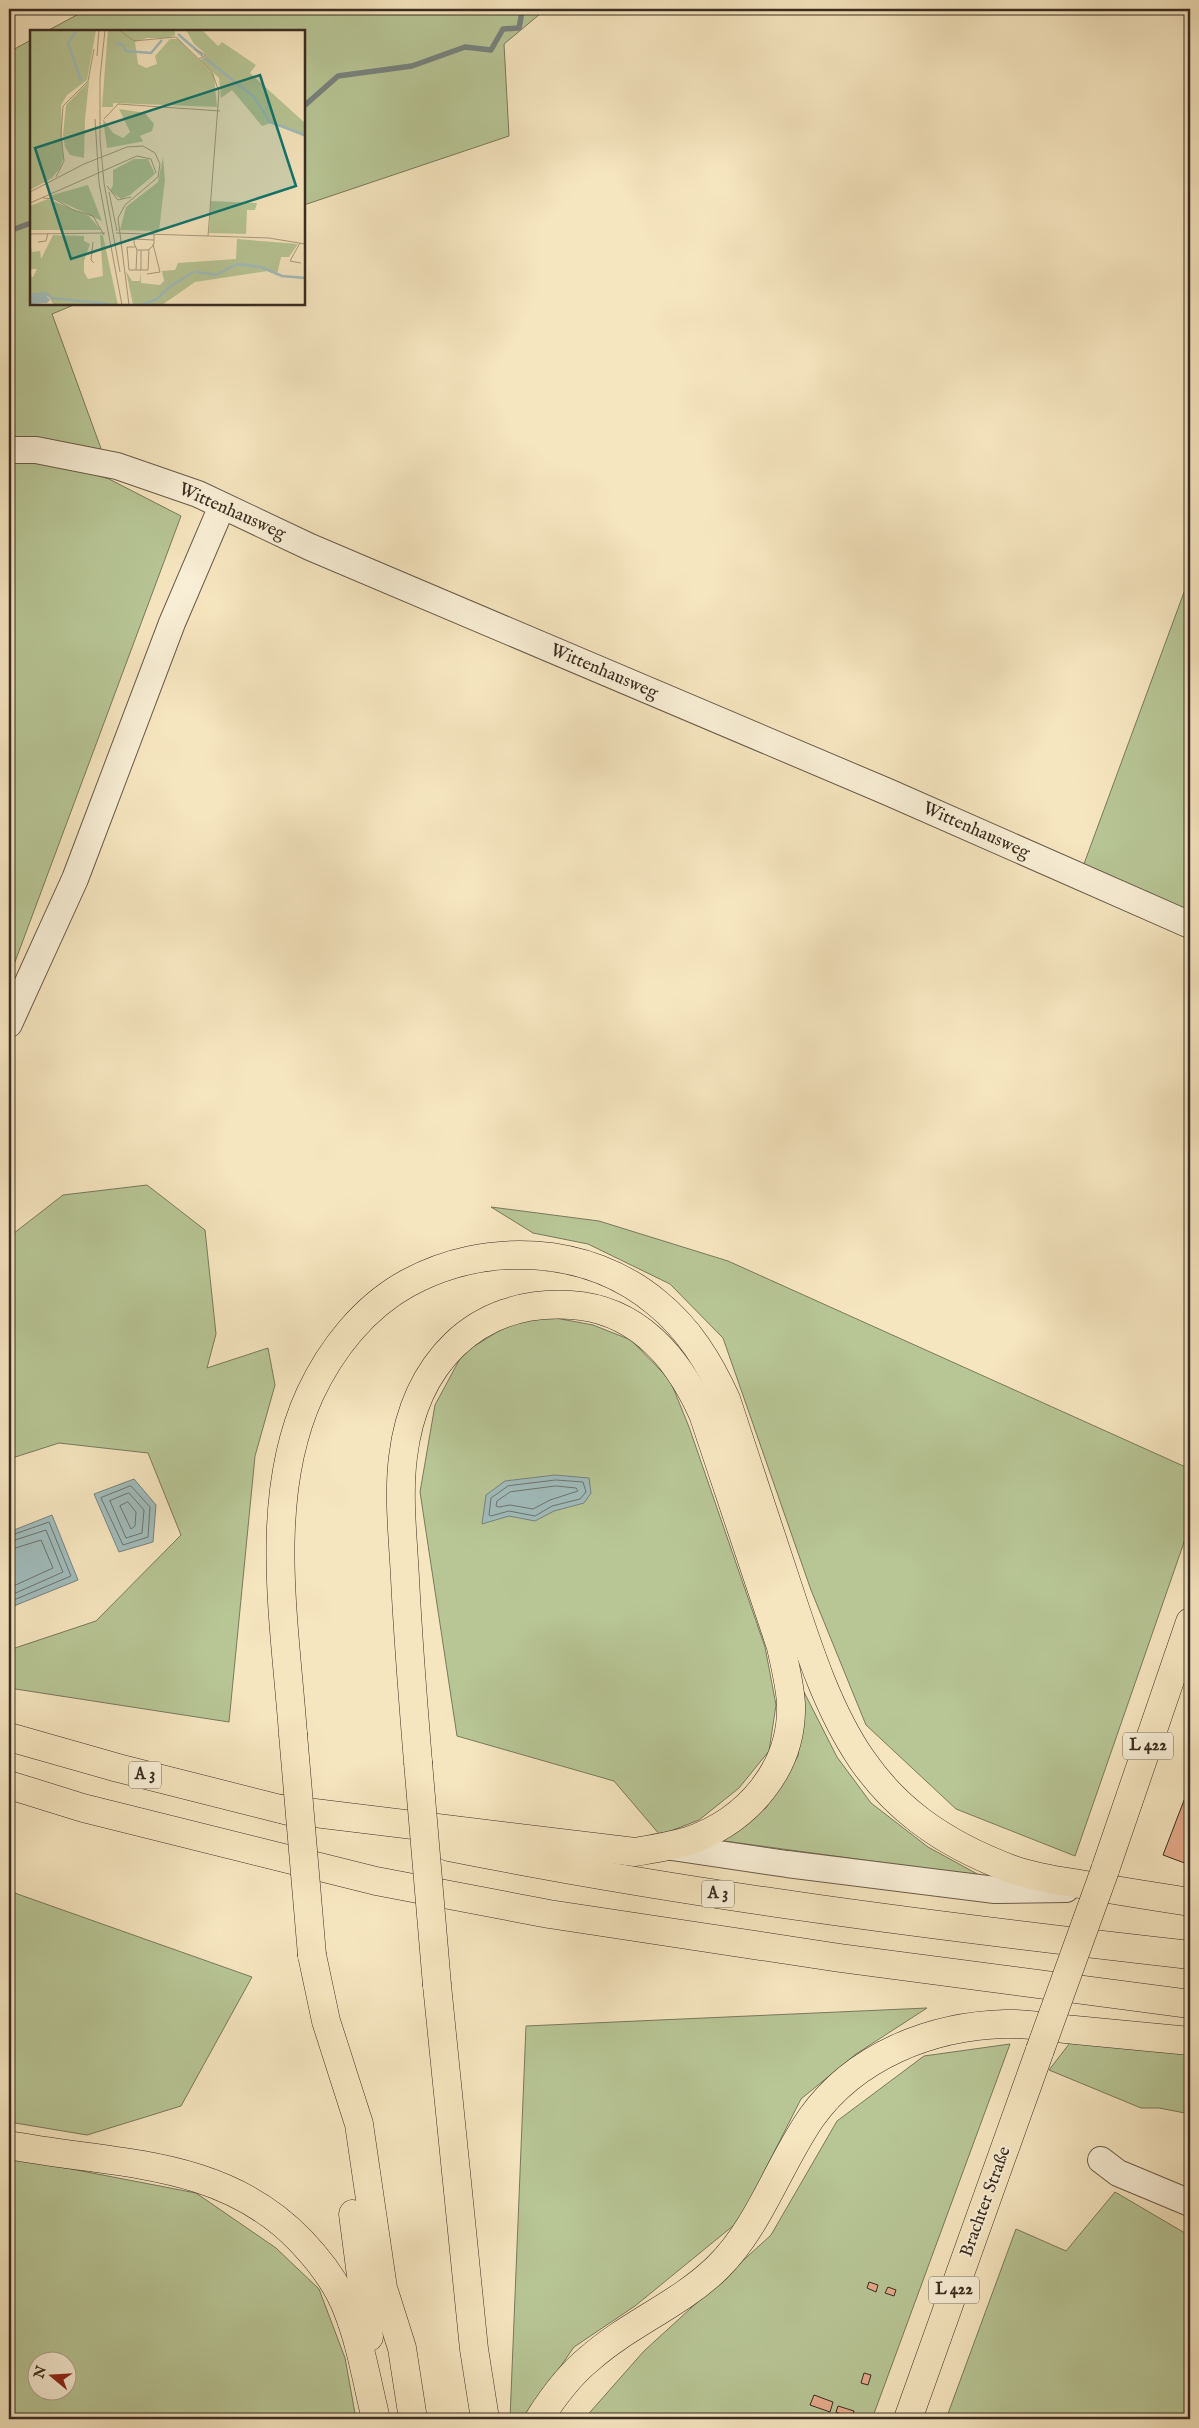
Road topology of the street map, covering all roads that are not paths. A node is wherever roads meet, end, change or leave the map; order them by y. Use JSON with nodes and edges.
{"nodes":[{"id":1,"x":9,"y":450,"type":"edge"},
{"id":2,"x":222,"y":506,"type":"junction"},
{"id":3,"x":1190,"y":925,"type":"edge"},
{"id":4,"x":9,"y":1024,"type":"edge"},
{"id":5,"x":1190,"y":1622,"type":"edge"},
{"id":6,"x":9,"y":1737,"type":"edge"},
{"id":7,"x":9,"y":1785,"type":"edge"},
{"id":8,"x":282,"y":1809,"type":"junction"},
{"id":9,"x":665,"y":1846,"type":"junction"},
{"id":10,"x":1103,"y":1879,"type":"junction"},
{"id":11,"x":1190,"y":1902,"type":"edge"},
{"id":12,"x":312,"y":1955,"type":"junction"},
{"id":13,"x":1190,"y":1955,"type":"edge"},
{"id":14,"x":1190,"y":2004,"type":"edge"},
{"id":15,"x":1190,"y":2041,"type":"edge"},
{"id":16,"x":9,"y":2145,"type":"edge"},
{"id":17,"x":1101,"y":2160,"type":"dead end"},
{"id":18,"x":1190,"y":2202,"type":"edge"},
{"id":19,"x":378,"y":2419,"type":"edge"},
{"id":20,"x":413,"y":2419,"type":"edge"},
{"id":21,"x":485,"y":2419,"type":"edge"},
{"id":22,"x":539,"y":2419,"type":"edge"},
{"id":23,"x":908,"y":2419,"type":"edge"}],
"edges":[{"from":1,"to":2,"type":"street","name":"Wittenhausweg"},
{"from":2,"to":3,"type":"street","name":"Wittenhausweg"},
{"from":2,"to":4,"type":"street"},
{"from":5,"to":10,"type":"main road","number":"L 422"},
{"from":6,"to":8,"type":"main road","number":"A 3"},
{"from":7,"to":14,"type":"main road"},
{"from":8,"to":9,"type":"main road"},
{"from":8,"to":13,"type":"main road","number":"A 3"},
{"from":9,"to":10,"type":"street"},
{"from":9,"to":21,"type":"main road","bridge":true},
{"from":10,"to":11,"type":"main road"},
{"from":10,"to":12,"type":"main road","bridge":true},
{"from":10,"to":23,"type":"main road","name":"Brachter Straße","number":"L 422","bridge":true},
{"from":12,"to":19,"type":"main road"},
{"from":12,"to":20,"type":"main road"},
{"from":15,"to":22,"type":"main road"},
{"from":16,"to":19,"type":"main road"},
{"from":17,"to":18,"type":"street"}]}
